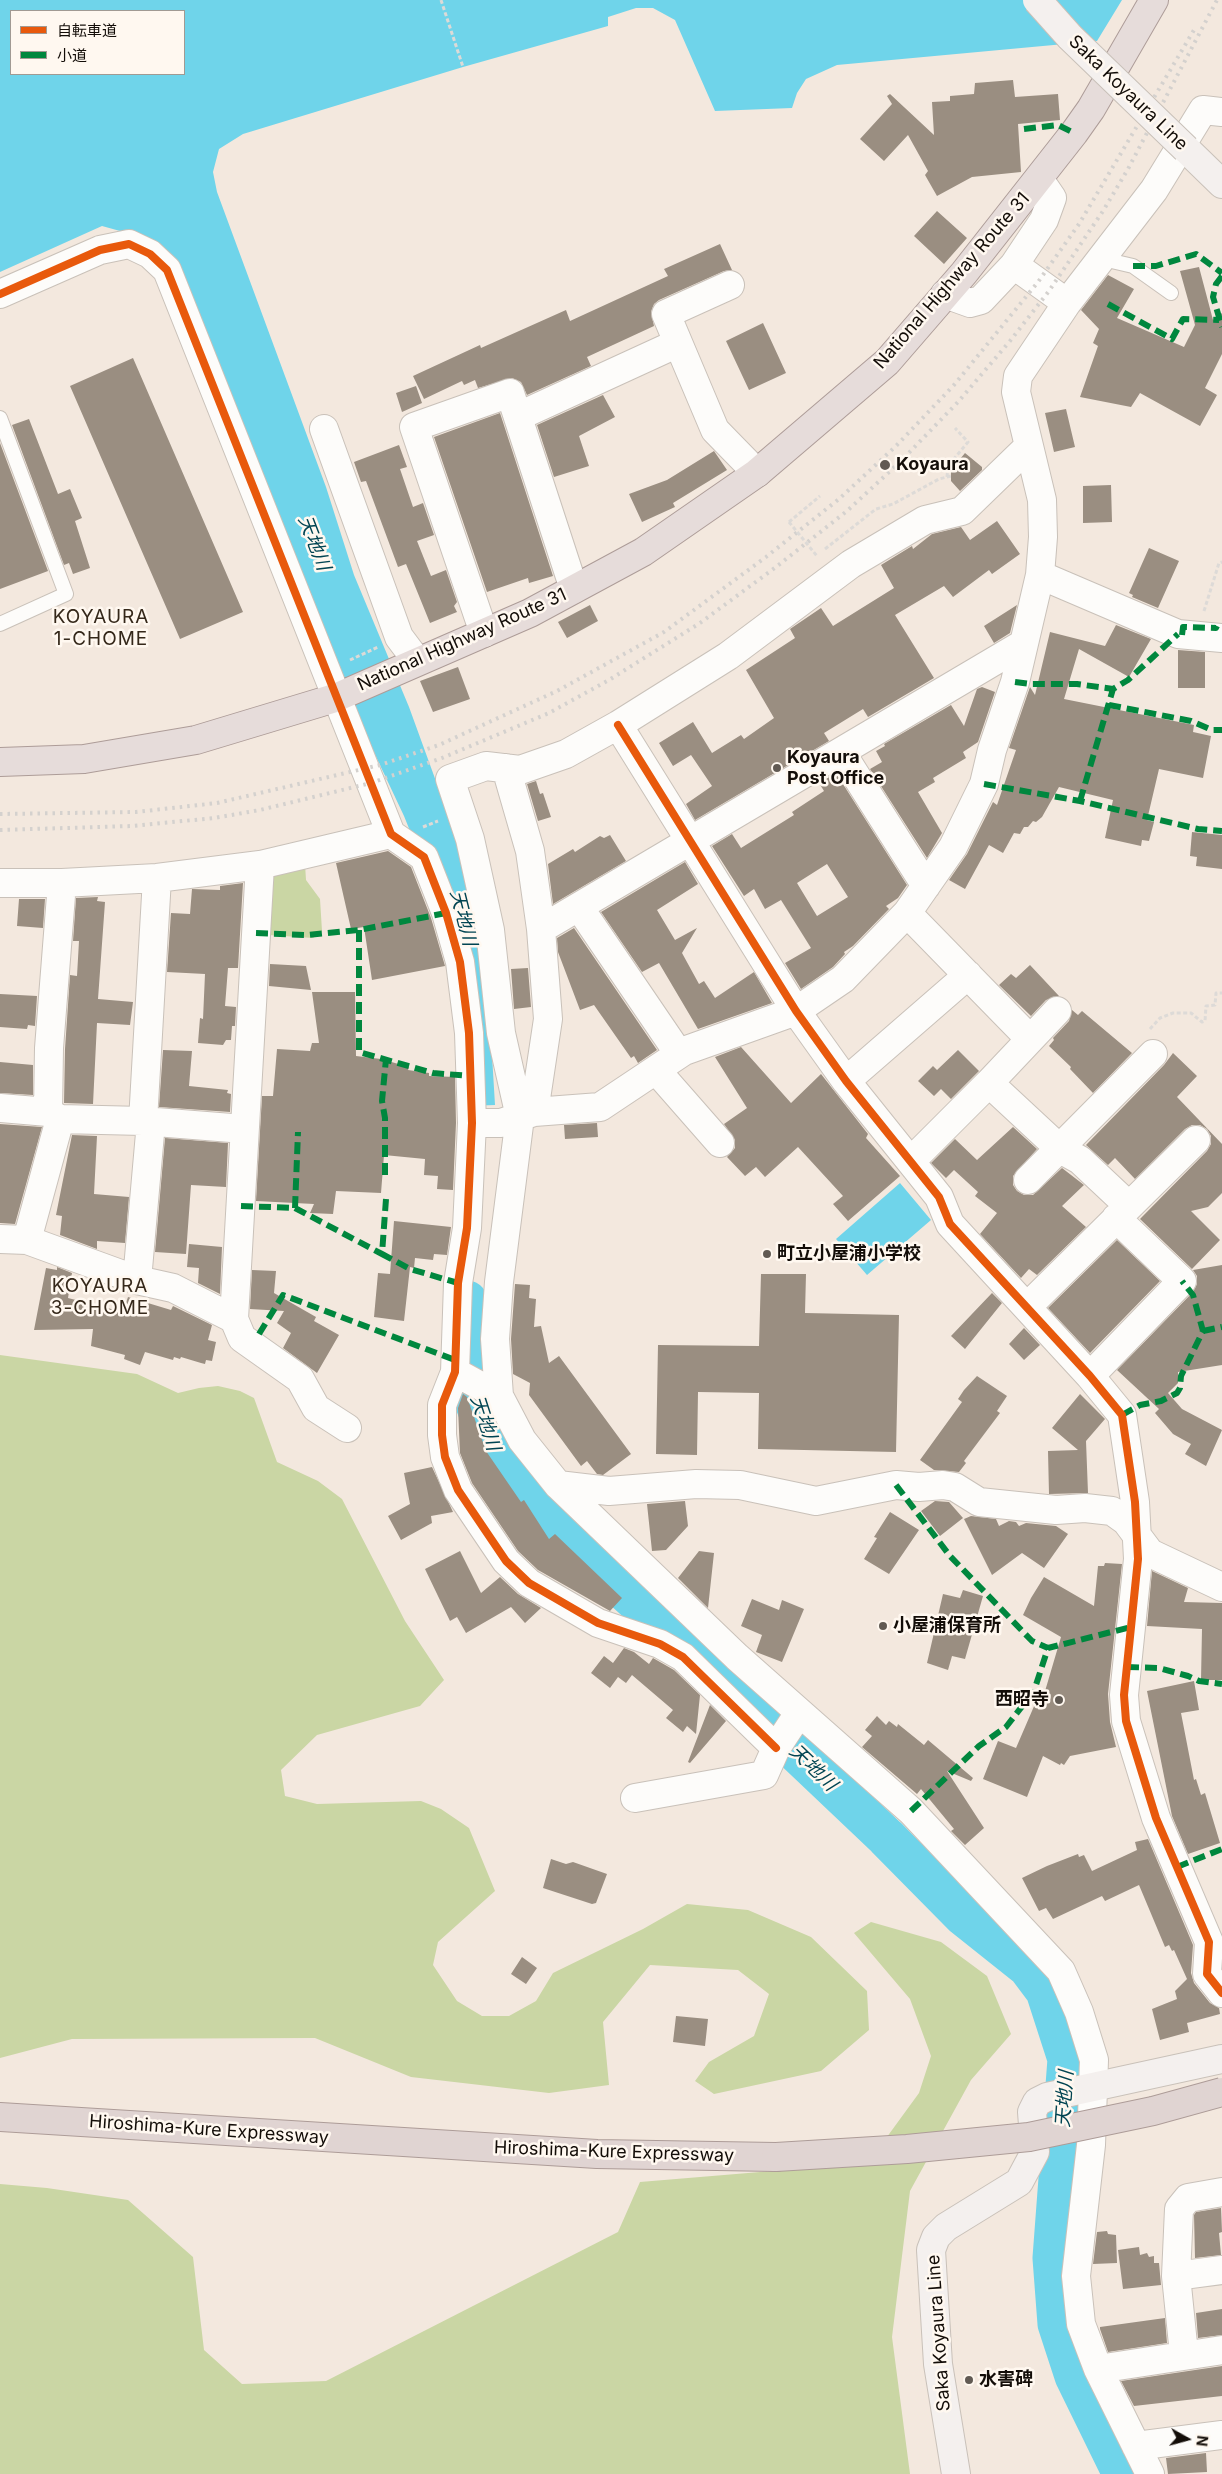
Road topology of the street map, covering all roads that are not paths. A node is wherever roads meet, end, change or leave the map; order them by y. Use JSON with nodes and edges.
{"nodes":[{"id":1,"x":1037,"y":0,"type":"edge"},
{"id":2,"x":1154,"y":0,"type":"edge"},
{"id":3,"x":1222,"y":112,"type":"edge"},
{"id":4,"x":1039,"y":179,"type":"junction"},
{"id":5,"x":1222,"y":184,"type":"edge"},
{"id":6,"x":1103,"y":259,"type":"junction"},
{"id":7,"x":1014,"y":265,"type":"junction"},
{"id":8,"x":730,"y":285,"type":"dead end"},
{"id":9,"x":1171,"y":293,"type":"dead end"},
{"id":10,"x":0,"y":294,"type":"edge"},
{"id":11,"x":945,"y":294,"type":"junction"},
{"id":12,"x":1067,"y":303,"type":"junction"},
{"id":13,"x":678,"y":343,"type":"junction"},
{"id":14,"x":519,"y":416,"type":"junction"},
{"id":15,"x":0,"y":418,"type":"edge"},
{"id":16,"x":324,"y":428,"type":"dead end"},
{"id":17,"x":1028,"y":447,"type":"junction"},
{"id":18,"x":756,"y":473,"type":"junction"},
{"id":19,"x":1040,"y":575,"type":"junction"},
{"id":20,"x":574,"y":589,"type":"junction"},
{"id":21,"x":0,"y":624,"type":"edge"},
{"id":22,"x":1216,"y":627,"type":"edge"},
{"id":23,"x":484,"y":633,"type":"junction"},
{"id":24,"x":1023,"y":644,"type":"junction"},
{"id":25,"x":407,"y":666,"type":"junction"},
{"id":26,"x":338,"y":696,"type":"junction"},
{"id":27,"x":618,"y":725,"type":"junction"},
{"id":28,"x":841,"y":752,"type":"junction"},
{"id":29,"x":0,"y":762,"type":"edge"},
{"id":30,"x":506,"y":768,"type":"junction"},
{"id":31,"x":391,"y":834,"type":"junction"},
{"id":32,"x":689,"y":841,"type":"junction"},
{"id":33,"x":260,"y":865,"type":"junction"},
{"id":34,"x":157,"y":878,"type":"junction"},
{"id":35,"x":0,"y":883,"type":"edge"},
{"id":36,"x":62,"y":883,"type":"junction"},
{"id":37,"x":926,"y":886,"type":"junction"},
{"id":38,"x":579,"y":907,"type":"junction"},
{"id":39,"x":907,"y":913,"type":"junction"},
{"id":40,"x":541,"y":930,"type":"junction"},
{"id":41,"x":968,"y":975,"type":"junction"},
{"id":42,"x":796,"y":1011,"type":"junction"},
{"id":43,"x":1056,"y":1011,"type":"dead end"},
{"id":44,"x":1030,"y":1039,"type":"junction"},
{"id":45,"x":679,"y":1054,"type":"junction"},
{"id":46,"x":1153,"y":1054,"type":"road end"},
{"id":47,"x":656,"y":1070,"type":"junction"},
{"id":48,"x":846,"y":1081,"type":"junction"},
{"id":49,"x":989,"y":1083,"type":"junction"},
{"id":50,"x":0,"y":1108,"type":"edge"},
{"id":51,"x":54,"y":1116,"type":"junction"},
{"id":52,"x":518,"y":1117,"type":"junction"},
{"id":53,"x":147,"y":1122,"type":"junction"},
{"id":54,"x":472,"y":1123,"type":"junction"},
{"id":55,"x":244,"y":1129,"type":"junction"},
{"id":56,"x":1196,"y":1140,"type":"dead end"},
{"id":57,"x":720,"y":1143,"type":"dead end"},
{"id":58,"x":1060,"y":1149,"type":"junction"},
{"id":59,"x":910,"y":1161,"type":"junction"},
{"id":60,"x":1028,"y":1180,"type":"dead end"},
{"id":61,"x":1122,"y":1212,"type":"junction"},
{"id":62,"x":0,"y":1239,"type":"edge"},
{"id":63,"x":27,"y":1240,"type":"junction"},
{"id":64,"x":137,"y":1280,"type":"junction"},
{"id":65,"x":1028,"y":1306,"type":"junction"},
{"id":66,"x":234,"y":1319,"type":"junction"},
{"id":67,"x":455,"y":1372,"type":"junction"},
{"id":68,"x":1090,"y":1376,"type":"junction"},
{"id":69,"x":494,"y":1394,"type":"junction"},
{"id":70,"x":347,"y":1428,"type":"dead end"},
{"id":71,"x":558,"y":1485,"type":"junction"},
{"id":72,"x":1136,"y":1535,"type":"junction"},
{"id":73,"x":1222,"y":1587,"type":"edge"},
{"id":74,"x":799,"y":1713,"type":"junction"},
{"id":75,"x":776,"y":1748,"type":"junction"},
{"id":76,"x":635,"y":1798,"type":"dead end"},
{"id":77,"x":1212,"y":1921,"type":"edge"},
{"id":78,"x":1222,"y":1993,"type":"edge"},
{"id":79,"x":1222,"y":2059,"type":"edge"},
{"id":80,"x":1087,"y":2089,"type":"junction"},
{"id":81,"x":1222,"y":2092,"type":"edge"},
{"id":82,"x":0,"y":2117,"type":"edge"},
{"id":83,"x":1222,"y":2192,"type":"edge"},
{"id":84,"x":1222,"y":2270,"type":"edge"},
{"id":85,"x":1176,"y":2276,"type":"junction"},
{"id":86,"x":1222,"y":2350,"type":"edge"},
{"id":87,"x":1184,"y":2354,"type":"junction"},
{"id":88,"x":1098,"y":2370,"type":"junction"},
{"id":89,"x":1222,"y":2436,"type":"edge"},
{"id":90,"x":1136,"y":2446,"type":"junction"},
{"id":91,"x":956,"y":2474,"type":"edge"},
{"id":92,"x":1150,"y":2474,"type":"edge"}],
"edges":[{"from":1,"to":5,"type":"main road","name":"Saka Koyaura Line","bridge":true},
{"from":2,"to":4,"type":"highway","name":"National Highway Route 31"},
{"from":3,"to":6,"type":"street"},
{"from":4,"to":7,"type":"street"},
{"from":4,"to":11,"type":"highway","name":"National Highway Route 31"},
{"from":6,"to":9,"type":"lane"},
{"from":6,"to":12,"type":"street"},
{"from":7,"to":11,"type":"street"},
{"from":7,"to":12,"type":"street"},
{"from":8,"to":13,"type":"street"},
{"from":10,"to":26,"type":"street"},
{"from":11,"to":18,"type":"highway","name":"National Highway Route 31"},
{"from":12,"to":17,"type":"street"},
{"from":13,"to":14,"type":"street"},
{"from":13,"to":18,"type":"street"},
{"from":14,"to":20,"type":"street"},
{"from":14,"to":23,"type":"street"},
{"from":15,"to":21,"type":"lane"},
{"from":16,"to":25,"type":"street"},
{"from":17,"to":19,"type":"street"},
{"from":17,"to":27,"type":"street"},
{"from":18,"to":20,"type":"highway","name":"National Highway Route 31"},
{"from":19,"to":22,"type":"street"},
{"from":19,"to":24,"type":"street"},
{"from":20,"to":23,"type":"highway","name":"National Highway Route 31"},
{"from":23,"to":25,"type":"highway","name":"National Highway Route 31"},
{"from":24,"to":28,"type":"street"},
{"from":24,"to":37,"type":"street"},
{"from":25,"to":26,"type":"highway","name":"National Highway Route 31"},
{"from":26,"to":29,"type":"highway","name":"National Highway Route 31"},
{"from":26,"to":31,"type":"street"},
{"from":27,"to":30,"type":"street"},
{"from":27,"to":32,"type":"street"},
{"from":28,"to":32,"type":"street"},
{"from":28,"to":37,"type":"street"},
{"from":30,"to":40,"type":"street"},
{"from":30,"to":52,"type":"street"},
{"from":31,"to":33,"type":"street"},
{"from":31,"to":54,"type":"street"},
{"from":32,"to":38,"type":"street"},
{"from":32,"to":42,"type":"street"},
{"from":33,"to":34,"type":"street"},
{"from":33,"to":55,"type":"street"},
{"from":34,"to":36,"type":"street"},
{"from":34,"to":53,"type":"street"},
{"from":35,"to":36,"type":"street"},
{"from":36,"to":51,"type":"street"},
{"from":37,"to":39,"type":"street"},
{"from":38,"to":40,"type":"street"},
{"from":38,"to":45,"type":"street"},
{"from":39,"to":41,"type":"street"},
{"from":39,"to":42,"type":"street"},
{"from":40,"to":52,"type":"street"},
{"from":41,"to":44,"type":"street"},
{"from":41,"to":48,"type":"street"},
{"from":42,"to":45,"type":"street"},
{"from":42,"to":48,"type":"street"},
{"from":43,"to":44,"type":"street"},
{"from":44,"to":49,"type":"street"},
{"from":45,"to":47,"type":"street"},
{"from":46,"to":58,"type":"street"},
{"from":47,"to":52,"type":"street"},
{"from":47,"to":57,"type":"street"},
{"from":48,"to":59,"type":"street"},
{"from":49,"to":58,"type":"street"},
{"from":49,"to":59,"type":"street"},
{"from":50,"to":51,"type":"street"},
{"from":51,"to":53,"type":"street"},
{"from":51,"to":63,"type":"street"},
{"from":52,"to":54,"type":"street"},
{"from":52,"to":69,"type":"street"},
{"from":53,"to":55,"type":"street"},
{"from":53,"to":64,"type":"street"},
{"from":54,"to":67,"type":"street"},
{"from":55,"to":66,"type":"street"},
{"from":56,"to":61,"type":"street"},
{"from":58,"to":60,"type":"street"},
{"from":58,"to":61,"type":"street"},
{"from":59,"to":65,"type":"street"},
{"from":61,"to":65,"type":"street"},
{"from":61,"to":68,"type":"street"},
{"from":62,"to":63,"type":"street"},
{"from":63,"to":64,"type":"street"},
{"from":64,"to":66,"type":"street"},
{"from":65,"to":68,"type":"street"},
{"from":66,"to":70,"type":"street"},
{"from":67,"to":69,"type":"street"},
{"from":67,"to":75,"type":"street"},
{"from":68,"to":72,"type":"street"},
{"from":69,"to":71,"type":"street"},
{"from":71,"to":72,"type":"street"},
{"from":71,"to":74,"type":"street"},
{"from":72,"to":73,"type":"street"},
{"from":72,"to":77,"type":"street"},
{"from":74,"to":75,"type":"street"},
{"from":74,"to":80,"type":"street"},
{"from":75,"to":76,"type":"street"},
{"from":77,"to":78,"type":"street"},
{"from":79,"to":80,"type":"main road","name":"Saka Koyaura Line"},
{"from":80,"to":88,"type":"street"},
{"from":80,"to":91,"type":"main road","name":"Saka Koyaura Line"},
{"from":81,"to":82,"type":"highway","name":"Hiroshima-Kure Expressway","bridge":true},
{"from":83,"to":85,"type":"street"},
{"from":84,"to":85,"type":"street"},
{"from":85,"to":87,"type":"street"},
{"from":86,"to":87,"type":"street"},
{"from":87,"to":88,"type":"street"},
{"from":88,"to":90,"type":"street"},
{"from":89,"to":90,"type":"street"},
{"from":90,"to":92,"type":"street"}]}
